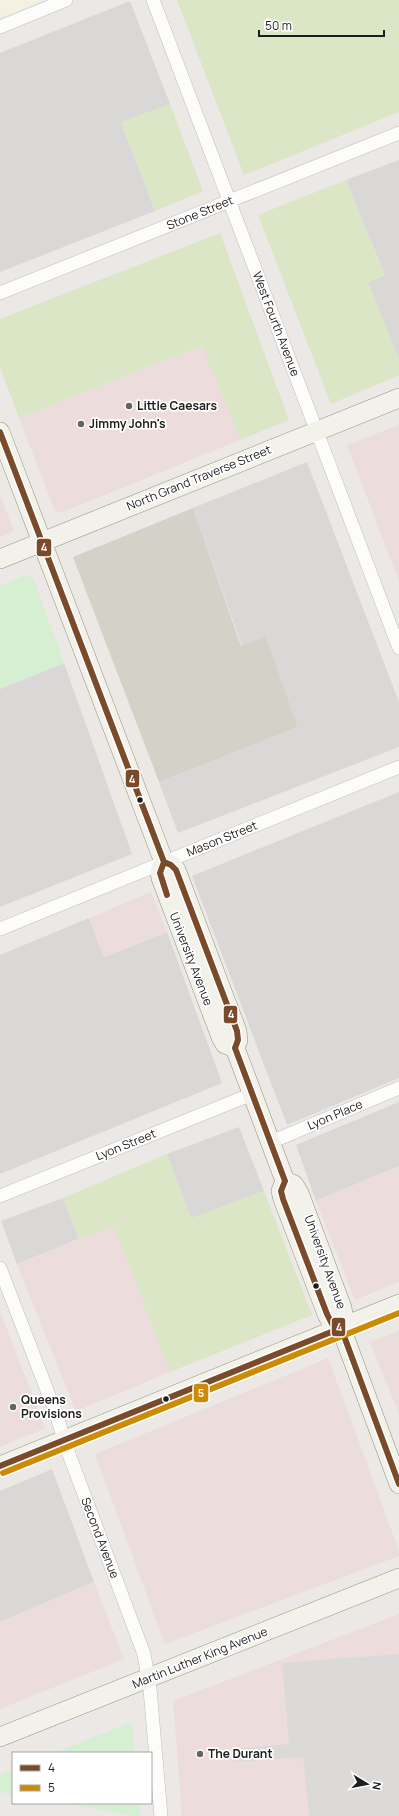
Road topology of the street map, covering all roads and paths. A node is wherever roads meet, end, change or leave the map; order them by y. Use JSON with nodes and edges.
{"nodes":[{"id":1,"x":66,"y":0,"type":"edge"},
{"id":2,"x":153,"y":0,"type":"edge"},
{"id":3,"x":0,"y":26,"type":"edge"},
{"id":4,"x":399,"y":133,"type":"edge"},
{"id":5,"x":230,"y":201,"type":"junction"},
{"id":6,"x":0,"y":293,"type":"edge"},
{"id":7,"x":399,"y":398,"type":"edge"},
{"id":8,"x":317,"y":431,"type":"junction"},
{"id":9,"x":0,"y":432,"type":"edge"},
{"id":10,"x":42,"y":542,"type":"junction"},
{"id":11,"x":0,"y":559,"type":"edge"},
{"id":12,"x":399,"y":648,"type":"edge"},
{"id":13,"x":399,"y":767,"type":"edge"},
{"id":14,"x":164,"y":862,"type":"junction"},
{"id":15,"x":0,"y":929,"type":"edge"},
{"id":16,"x":399,"y":1088,"type":"edge"},
{"id":17,"x":252,"y":1094,"type":"junction"},
{"id":18,"x":270,"y":1142,"type":"junction"},
{"id":19,"x":0,"y":1196,"type":"edge"},
{"id":20,"x":0,"y":1268,"type":"edge"},
{"id":21,"x":399,"y":1304,"type":"edge"},
{"id":22,"x":341,"y":1328,"type":"junction"},
{"id":23,"x":65,"y":1441,"type":"junction"},
{"id":24,"x":0,"y":1466,"type":"edge"},
{"id":25,"x":399,"y":1484,"type":"edge"},
{"id":26,"x":399,"y":1578,"type":"edge"},
{"id":27,"x":149,"y":1678,"type":"junction"},
{"id":28,"x":0,"y":1737,"type":"edge"},
{"id":29,"x":161,"y":1816,"type":"edge"}],
"edges":[{"from":1,"to":3,"type":"street"},
{"from":2,"to":5,"type":"street","name":"West Fourth Avenue"},
{"from":4,"to":5,"type":"street","name":"Stone Street"},
{"from":5,"to":6,"type":"street","name":"Stone Street"},
{"from":5,"to":8,"type":"street","name":"West Fourth Avenue"},
{"from":7,"to":8,"type":"street","name":"North Grand Traverse Street"},
{"from":8,"to":10,"type":"street","name":"North Grand Traverse Street"},
{"from":8,"to":12,"type":"street","name":"West Fourth Avenue"},
{"from":9,"to":10,"type":"street","name":"University Avenue"},
{"from":10,"to":11,"type":"street","name":"North Grand Traverse Street"},
{"from":10,"to":14,"type":"street","name":"University Avenue"},
{"from":13,"to":14,"type":"street","name":"Mason Street"},
{"from":14,"to":15,"type":"street","name":"Mason Street"},
{"from":14,"to":17,"type":"street","name":"University Avenue"},
{"from":16,"to":18,"type":"street","name":"Lyon Place"},
{"from":17,"to":18,"type":"street","name":"University Avenue"},
{"from":17,"to":19,"type":"street","name":"Lyon Street"},
{"from":18,"to":22,"type":"street","name":"University Avenue"},
{"from":20,"to":23,"type":"street","name":"Second Avenue"},
{"from":21,"to":22,"type":"street"},
{"from":22,"to":23,"type":"street"},
{"from":22,"to":25,"type":"street","name":"University Avenue"},
{"from":23,"to":24,"type":"street"},
{"from":23,"to":27,"type":"street","name":"Second Avenue"},
{"from":26,"to":27,"type":"street","name":"Martin Luther King Avenue"},
{"from":27,"to":28,"type":"street","name":"Martin Luther King Avenue"},
{"from":27,"to":29,"type":"street","name":"Second Avenue"}]}
